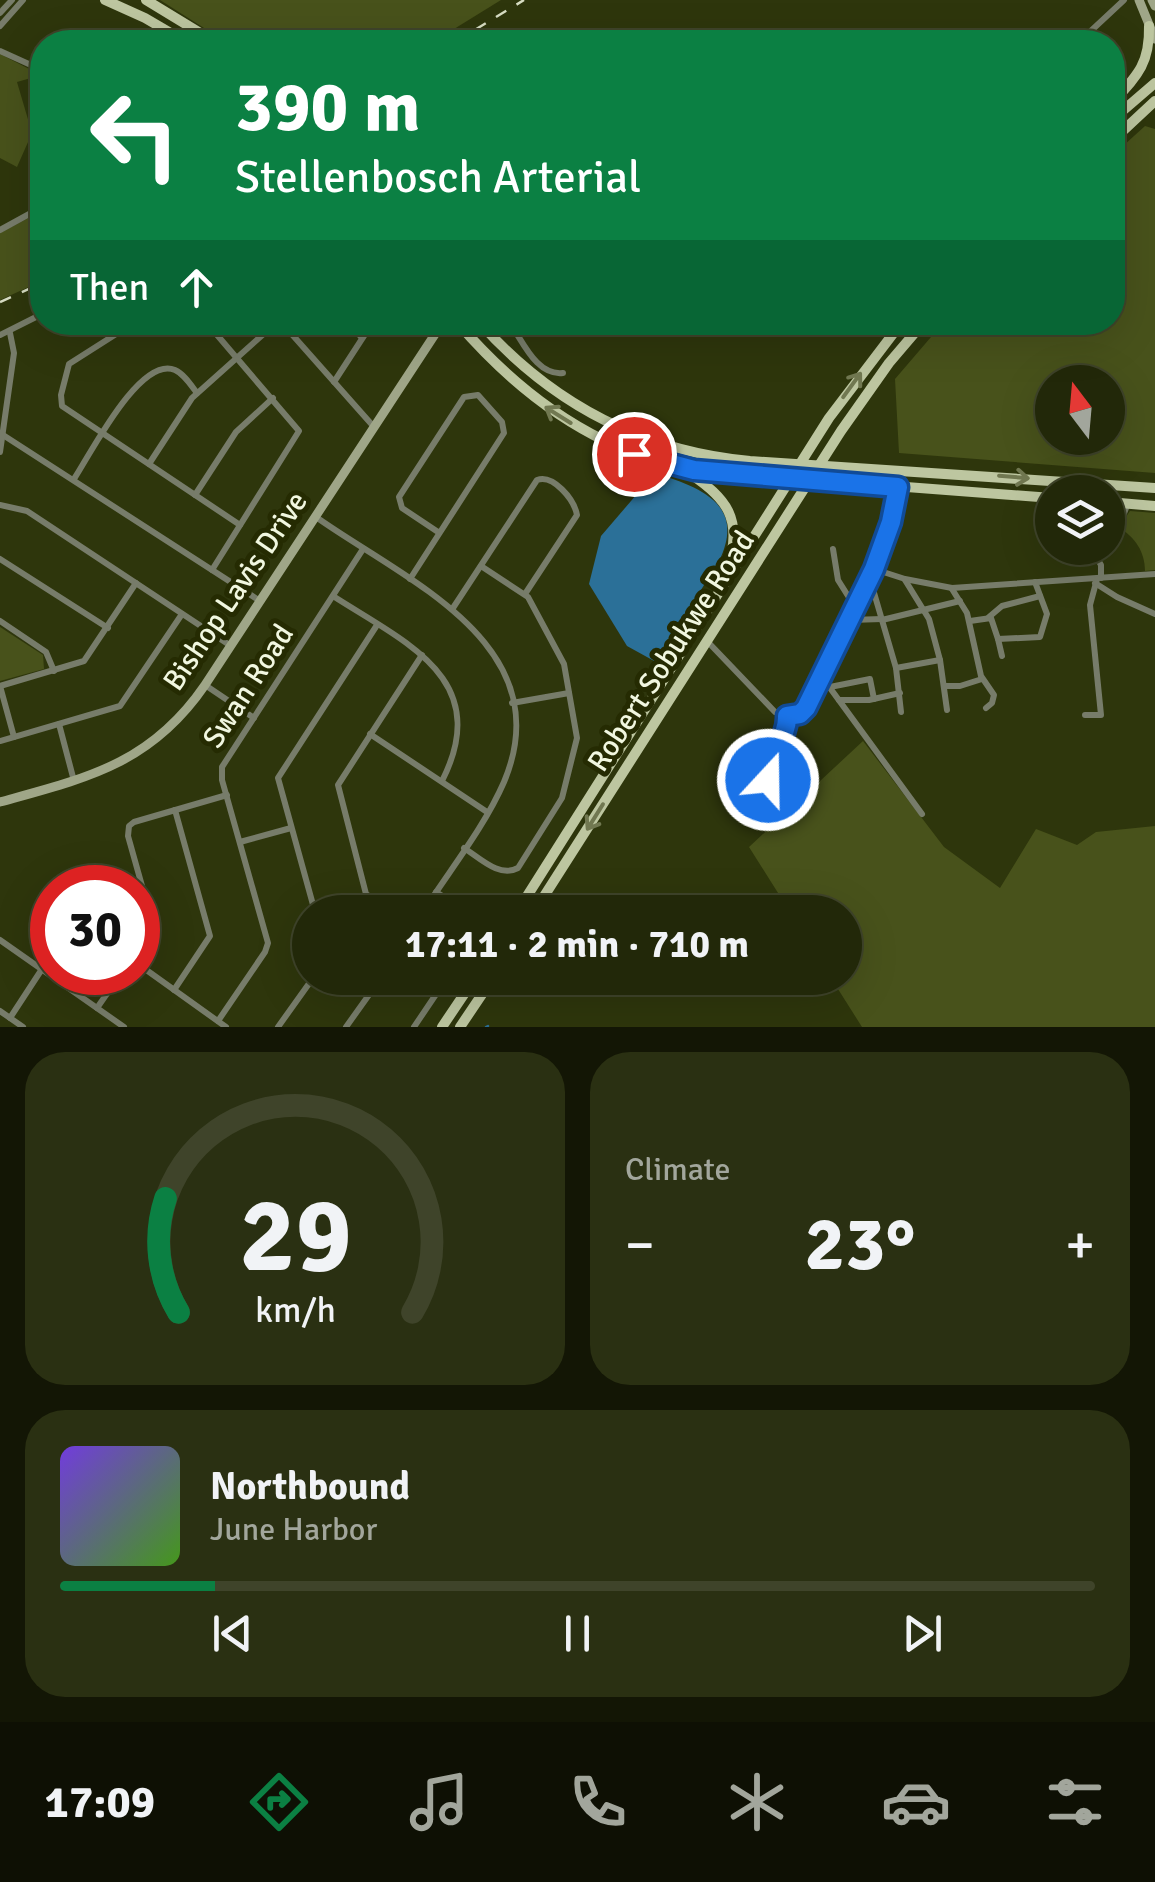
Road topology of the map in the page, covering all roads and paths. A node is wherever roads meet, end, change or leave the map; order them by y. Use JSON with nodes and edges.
{"nodes":[{"id":1,"x":12,"y":0,"type":"edge"},
{"id":2,"x":23,"y":0,"type":"edge"},
{"id":3,"x":104,"y":0,"type":"edge"},
{"id":4,"x":146,"y":0,"type":"edge"},
{"id":5,"x":1124,"y":0,"type":"edge"},
{"id":6,"x":1139,"y":0,"type":"edge"},
{"id":7,"x":0,"y":13,"type":"edge"},
{"id":8,"x":0,"y":26,"type":"edge"},
{"id":9,"x":1149,"y":26,"type":"junction"},
{"id":10,"x":165,"y":30,"type":"edge"},
{"id":11,"x":195,"y":30,"type":"edge"},
{"id":12,"x":1095,"y":30,"type":"edge"},
{"id":13,"x":1155,"y":39,"type":"edge"},
{"id":14,"x":0,"y":51,"type":"edge"},
{"id":15,"x":30,"y":65,"type":"edge"},
{"id":16,"x":1155,"y":83,"type":"edge"},
{"id":17,"x":1125,"y":87,"type":"edge"},
{"id":18,"x":1155,"y":101,"type":"edge"},
{"id":19,"x":1125,"y":109,"type":"edge"},
{"id":20,"x":1125,"y":129,"type":"edge"},
{"id":21,"x":30,"y":214,"type":"edge"},
{"id":22,"x":0,"y":230,"type":"edge"},
{"id":23,"x":30,"y":321,"type":"edge"},
{"id":24,"x":10,"y":333,"type":"junction"},
{"id":25,"x":0,"y":335,"type":"edge"},
{"id":26,"x":109,"y":335,"type":"edge"},
{"id":27,"x":218,"y":335,"type":"edge"},
{"id":28,"x":264,"y":335,"type":"edge"},
{"id":29,"x":291,"y":335,"type":"edge"},
{"id":30,"x":359,"y":335,"type":"edge"},
{"id":31,"x":364,"y":335,"type":"edge"},
{"id":32,"x":435,"y":335,"type":"edge"},
{"id":33,"x":469,"y":335,"type":"edge"},
{"id":34,"x":492,"y":335,"type":"edge"},
{"id":35,"x":518,"y":335,"type":"edge"},
{"id":36,"x":892,"y":335,"type":"edge"},
{"id":37,"x":913,"y":335,"type":"edge"},
{"id":38,"x":362,"y":338,"type":"junction"},
{"id":39,"x":238,"y":358,"type":"junction"},
{"id":40,"x":562,"y":373,"type":"dead end"},
{"id":41,"x":334,"y":382,"type":"junction"},
{"id":42,"x":197,"y":393,"type":"junction"},
{"id":43,"x":273,"y":398,"type":"junction"},
{"id":44,"x":374,"y":428,"type":"junction"},
{"id":45,"x":103,"y":434,"type":"junction"},
{"id":46,"x":2,"y":435,"type":"junction"},
{"id":47,"x":0,"y":452,"type":"edge"},
{"id":48,"x":149,"y":464,"type":"junction"},
{"id":49,"x":800,"y":464,"type":"junction"},
{"id":50,"x":820,"y":464,"type":"junction"},
{"id":51,"x":680,"y":468,"type":"junction"},
{"id":52,"x":791,"y":478,"type":"junction"},
{"id":53,"x":74,"y":479,"type":"junction"},
{"id":54,"x":810,"y":479,"type":"junction"},
{"id":55,"x":898,"y":487,"type":"junction"},
{"id":56,"x":1155,"y":488,"type":"edge"},
{"id":57,"x":195,"y":495,"type":"junction"},
{"id":58,"x":1035,"y":497,"type":"edge"},
{"id":59,"x":1125,"y":504,"type":"edge"},
{"id":60,"x":1128,"y":504,"type":"junction"},
{"id":61,"x":0,"y":505,"type":"edge"},
{"id":62,"x":1155,"y":506,"type":"edge"},
{"id":63,"x":1125,"y":511,"type":"edge"},
{"id":64,"x":316,"y":516,"type":"junction"},
{"id":65,"x":240,"y":525,"type":"junction"},
{"id":66,"x":438,"y":532,"type":"junction"},
{"id":67,"x":364,"y":549,"type":"junction"},
{"id":68,"x":834,"y":549,"type":"dead end"},
{"id":69,"x":0,"y":559,"type":"edge"},
{"id":70,"x":1096,"y":565,"type":"edge"},
{"id":71,"x":481,"y":566,"type":"junction"},
{"id":72,"x":874,"y":569,"type":"junction"},
{"id":73,"x":212,"y":570,"type":"junction"},
{"id":74,"x":1155,"y":574,"type":"edge"},
{"id":75,"x":870,"y":578,"type":"junction"},
{"id":76,"x":410,"y":579,"type":"junction"},
{"id":77,"x":905,"y":579,"type":"junction"},
{"id":78,"x":1098,"y":580,"type":"junction"},
{"id":79,"x":1035,"y":582,"type":"junction"},
{"id":80,"x":136,"y":583,"type":"junction"},
{"id":81,"x":722,"y":586,"type":"junction"},
{"id":82,"x":952,"y":588,"type":"junction"},
{"id":83,"x":525,"y":594,"type":"junction"},
{"id":84,"x":333,"y":596,"type":"junction"},
{"id":85,"x":1040,"y":596,"type":"junction"},
{"id":86,"x":960,"y":601,"type":"junction"},
{"id":87,"x":260,"y":602,"type":"junction"},
{"id":88,"x":855,"y":607,"type":"junction"},
{"id":89,"x":454,"y":608,"type":"junction"},
{"id":90,"x":926,"y":612,"type":"junction"},
{"id":91,"x":182,"y":614,"type":"junction"},
{"id":92,"x":1155,"y":614,"type":"edge"},
{"id":93,"x":989,"y":617,"type":"junction"},
{"id":94,"x":882,"y":619,"type":"junction"},
{"id":95,"x":850,"y":620,"type":"junction"},
{"id":96,"x":0,"y":621,"type":"edge"},
{"id":97,"x":970,"y":621,"type":"junction"},
{"id":98,"x":378,"y":625,"type":"junction"},
{"id":99,"x":108,"y":628,"type":"junction"},
{"id":100,"x":998,"y":639,"type":"junction"},
{"id":101,"x":707,"y":641,"type":"junction"},
{"id":102,"x":231,"y":646,"type":"junction"},
{"id":103,"x":422,"y":654,"type":"junction"},
{"id":104,"x":1002,"y":656,"type":"dead end"},
{"id":105,"x":940,"y":660,"type":"junction"},
{"id":106,"x":896,"y":668,"type":"junction"},
{"id":107,"x":54,"y":671,"type":"junction"},
{"id":108,"x":822,"y":677,"type":"junction"},
{"id":109,"x":982,"y":679,"type":"junction"},
{"id":110,"x":206,"y":685,"type":"junction"},
{"id":111,"x":0,"y":686,"type":"edge"},
{"id":112,"x":944,"y":686,"type":"junction"},
{"id":113,"x":830,"y":687,"type":"junction"},
{"id":114,"x":569,"y":693,"type":"junction"},
{"id":115,"x":900,"y":693,"type":"junction"},
{"id":116,"x":874,"y":699,"type":"junction"},
{"id":117,"x":839,"y":700,"type":"junction"},
{"id":118,"x":512,"y":703,"type":"junction"},
{"id":119,"x":986,"y":708,"type":"dead end"},
{"id":120,"x":947,"y":710,"type":"dead end"},
{"id":121,"x":901,"y":712,"type":"dead end"},
{"id":122,"x":1084,"y":715,"type":"dead end"},
{"id":123,"x":787,"y":716,"type":"junction"},
{"id":124,"x":254,"y":718,"type":"junction"},
{"id":125,"x":59,"y":724,"type":"junction"},
{"id":126,"x":370,"y":734,"type":"junction"},
{"id":127,"x":14,"y":737,"type":"junction"},
{"id":128,"x":0,"y":741,"type":"edge"},
{"id":129,"x":74,"y":781,"type":"junction"},
{"id":130,"x":442,"y":782,"type":"junction"},
{"id":131,"x":773,"y":786,"type":"dead end"},
{"id":132,"x":227,"y":795,"type":"junction"},
{"id":133,"x":0,"y":802,"type":"edge"},
{"id":134,"x":175,"y":810,"type":"junction"},
{"id":135,"x":487,"y":812,"type":"junction"},
{"id":136,"x":922,"y":814,"type":"dead end"},
{"id":137,"x":291,"y":828,"type":"junction"},
{"id":138,"x":240,"y":842,"type":"junction"},
{"id":139,"x":464,"y":848,"type":"junction"},
{"id":140,"x":137,"y":865,"type":"edge"},
{"id":141,"x":436,"y":892,"type":"junction"},
{"id":142,"x":310,"y":895,"type":"edge"},
{"id":143,"x":367,"y":895,"type":"edge"},
{"id":144,"x":434,"y":895,"type":"edge"},
{"id":145,"x":441,"y":895,"type":"edge"},
{"id":146,"x":528,"y":895,"type":"edge"},
{"id":147,"x":545,"y":895,"type":"edge"},
{"id":148,"x":0,"y":940,"type":"edge"},
{"id":149,"x":30,"y":961,"type":"edge"},
{"id":150,"x":160,"y":980,"type":"edge"},
{"id":151,"x":30,"y":987,"type":"edge"},
{"id":152,"x":174,"y":990,"type":"junction"},
{"id":153,"x":79,"y":995,"type":"edge"},
{"id":154,"x":106,"y":995,"type":"edge"},
{"id":155,"x":301,"y":995,"type":"edge"},
{"id":156,"x":369,"y":995,"type":"edge"},
{"id":157,"x":436,"y":995,"type":"edge"},
{"id":158,"x":463,"y":995,"type":"edge"},
{"id":159,"x":482,"y":995,"type":"edge"},
{"id":160,"x":97,"y":1008,"type":"junction"},
{"id":161,"x":0,"y":1011,"type":"edge"},
{"id":162,"x":10,"y":1018,"type":"junction"},
{"id":163,"x":218,"y":1021,"type":"junction"},
{"id":164,"x":23,"y":1027,"type":"edge"},
{"id":165,"x":124,"y":1027,"type":"edge"},
{"id":166,"x":226,"y":1027,"type":"edge"},
{"id":167,"x":278,"y":1027,"type":"edge"},
{"id":168,"x":346,"y":1027,"type":"edge"},
{"id":169,"x":414,"y":1027,"type":"edge"},
{"id":170,"x":442,"y":1027,"type":"edge"},
{"id":171,"x":460,"y":1027,"type":"edge"}],
"edges":[{"from":1,"to":7,"type":"street"},
{"from":2,"to":8,"type":"street"},
{"from":3,"to":10,"type":"main road"},
{"from":4,"to":11,"type":"main road"},
{"from":5,"to":12,"type":"street"},
{"from":6,"to":9,"type":"street"},
{"from":9,"to":13,"type":"street"},
{"from":9,"to":17,"type":"main road"},
{"from":14,"to":15,"type":"street"},
{"from":16,"to":19,"type":"main road"},
{"from":18,"to":20,"type":"main road"},
{"from":21,"to":22,"type":"street"},
{"from":23,"to":24,"type":"street"},
{"from":24,"to":25,"type":"street"},
{"from":24,"to":46,"type":"street"},
{"from":26,"to":45,"type":"street"},
{"from":27,"to":39,"type":"street"},
{"from":28,"to":39,"type":"street"},
{"from":29,"to":41,"type":"street"},
{"from":30,"to":38,"type":"street"},
{"from":31,"to":38,"type":"street"},
{"from":32,"to":44,"type":"street","name":"Bishop Lavis Drive"},
{"from":51,"to":33,"type":"main road","one_way":true},
{"from":34,"to":49,"type":"main road"},
{"from":35,"to":40,"type":"street"},
{"from":49,"to":36,"type":"main road","name":"Robert Sobukwe Road","one_way":true},
{"from":37,"to":50,"type":"main road","name":"Robert Sobukwe Road"},
{"from":38,"to":41,"type":"street"},
{"from":39,"to":42,"type":"street"},
{"from":39,"to":43,"type":"street"},
{"from":41,"to":44,"type":"street"},
{"from":42,"to":45,"type":"street"},
{"from":42,"to":48,"type":"street"},
{"from":43,"to":57,"type":"street"},
{"from":43,"to":65,"type":"street"},
{"from":44,"to":64,"type":"street","name":"Bishop Lavis Drive"},
{"from":45,"to":48,"type":"street"},
{"from":45,"to":53,"type":"street"},
{"from":46,"to":47,"type":"street"},
{"from":46,"to":53,"type":"street"},
{"from":48,"to":57,"type":"street"},
{"from":49,"to":50,"type":"main road"},
{"from":49,"to":52,"type":"main road","name":"Robert Sobukwe Road"},
{"from":50,"to":54,"type":"main road","name":"Robert Sobukwe Road"},
{"from":50,"to":56,"type":"main road","one_way":true},
{"from":51,"to":52,"type":"main road"},
{"from":51,"to":81,"type":"main road"},
{"from":52,"to":54,"type":"main road"},
{"from":52,"to":81,"type":"main road","name":"Robert Sobukwe Road"},
{"from":53,"to":73,"type":"street"},
{"from":54,"to":55,"type":"main road"},
{"from":54,"to":101,"type":"main road","name":"Robert Sobukwe Road"},
{"from":55,"to":58,"type":"main road"},
{"from":55,"to":72,"type":"street"},
{"from":57,"to":65,"type":"street"},
{"from":59,"to":60,"type":"main road"},
{"from":60,"to":62,"type":"main road"},
{"from":60,"to":63,"type":"street"},
{"from":61,"to":80,"type":"street"},
{"from":64,"to":67,"type":"street"},
{"from":64,"to":87,"type":"street","name":"Bishop Lavis Drive"},
{"from":65,"to":73,"type":"street"},
{"from":66,"to":66,"type":"street"},
{"from":66,"to":76,"type":"street"},
{"from":67,"to":76,"type":"street"},
{"from":67,"to":84,"type":"street","name":"Swan Road"},
{"from":68,"to":88,"type":"street"},
{"from":69,"to":99,"type":"street"},
{"from":70,"to":78,"type":"street"},
{"from":71,"to":83,"type":"street"},
{"from":71,"to":83,"type":"street"},
{"from":71,"to":89,"type":"street"},
{"from":72,"to":75,"type":"street"},
{"from":72,"to":77,"type":"street"},
{"from":73,"to":87,"type":"street"},
{"from":74,"to":78,"type":"street"},
{"from":75,"to":88,"type":"street"},
{"from":75,"to":94,"type":"street"},
{"from":76,"to":89,"type":"street"},
{"from":77,"to":82,"type":"street"},
{"from":77,"to":90,"type":"street"},
{"from":78,"to":79,"type":"street"},
{"from":78,"to":92,"type":"street"},
{"from":78,"to":122,"type":"street"},
{"from":79,"to":82,"type":"street"},
{"from":79,"to":85,"type":"street"},
{"from":80,"to":91,"type":"street"},
{"from":80,"to":99,"type":"street"},
{"from":81,"to":146,"type":"main road","name":"Robert Sobukwe Road"},
{"from":82,"to":86,"type":"street"},
{"from":83,"to":114,"type":"street"},
{"from":84,"to":98,"type":"street"},
{"from":84,"to":124,"type":"street","name":"Swan Road"},
{"from":85,"to":93,"type":"street"},
{"from":85,"to":100,"type":"street"},
{"from":86,"to":90,"type":"street"},
{"from":86,"to":97,"type":"street"},
{"from":87,"to":102,"type":"street","name":"Bishop Lavis Drive"},
{"from":88,"to":95,"type":"street"},
{"from":89,"to":118,"type":"street"},
{"from":90,"to":94,"type":"street"},
{"from":90,"to":105,"type":"street"},
{"from":91,"to":102,"type":"street"},
{"from":91,"to":125,"type":"street"},
{"from":93,"to":97,"type":"street"},
{"from":93,"to":100,"type":"street"},
{"from":94,"to":95,"type":"street"},
{"from":94,"to":106,"type":"street"},
{"from":95,"to":108,"type":"street"},
{"from":96,"to":107,"type":"street"},
{"from":97,"to":109,"type":"street"},
{"from":98,"to":103,"type":"street"},
{"from":98,"to":137,"type":"street"},
{"from":99,"to":107,"type":"street"},
{"from":100,"to":104,"type":"street"},
{"from":101,"to":123,"type":"street"},
{"from":101,"to":147,"type":"main road","name":"Robert Sobukwe Road","one_way":true},
{"from":102,"to":110,"type":"street","name":"Bishop Lavis Drive"},
{"from":103,"to":126,"type":"street"},
{"from":103,"to":130,"type":"street"},
{"from":105,"to":106,"type":"street"},
{"from":105,"to":112,"type":"street"},
{"from":106,"to":115,"type":"street"},
{"from":107,"to":111,"type":"street"},
{"from":108,"to":113,"type":"street"},
{"from":108,"to":123,"type":"street"},
{"from":109,"to":112,"type":"street"},
{"from":109,"to":119,"type":"street"},
{"from":110,"to":124,"type":"street"},
{"from":110,"to":129,"type":"street","name":"Bishop Lavis Drive"},
{"from":111,"to":127,"type":"street"},
{"from":112,"to":120,"type":"street"},
{"from":113,"to":116,"type":"street"},
{"from":113,"to":117,"type":"street"},
{"from":114,"to":118,"type":"street"},
{"from":114,"to":139,"type":"street"},
{"from":115,"to":116,"type":"street"},
{"from":115,"to":121,"type":"street"},
{"from":116,"to":117,"type":"street"},
{"from":117,"to":136,"type":"street"},
{"from":118,"to":135,"type":"street"},
{"from":123,"to":131,"type":"street"},
{"from":124,"to":132,"type":"street","name":"Swan Road"},
{"from":125,"to":127,"type":"street"},
{"from":125,"to":129,"type":"street"},
{"from":126,"to":130,"type":"street"},
{"from":126,"to":143,"type":"street"},
{"from":127,"to":128,"type":"street"},
{"from":129,"to":133,"type":"street","name":"Bishop Lavis Drive"},
{"from":130,"to":135,"type":"street"},
{"from":132,"to":134,"type":"street"},
{"from":132,"to":138,"type":"street","name":"Swan Road"},
{"from":134,"to":140,"type":"street"},
{"from":134,"to":152,"type":"street"},
{"from":135,"to":139,"type":"street"},
{"from":137,"to":138,"type":"street"},
{"from":137,"to":142,"type":"street"},
{"from":138,"to":163,"type":"street","name":"Swan Road"},
{"from":139,"to":141,"type":"street"},
{"from":141,"to":144,"type":"street"},
{"from":141,"to":145,"type":"street"},
{"from":148,"to":149,"type":"street"},
{"from":150,"to":152,"type":"street"},
{"from":151,"to":162,"type":"street"},
{"from":152,"to":163,"type":"street"},
{"from":153,"to":160,"type":"street"},
{"from":154,"to":160,"type":"street"},
{"from":155,"to":167,"type":"street"},
{"from":156,"to":168,"type":"street"},
{"from":157,"to":169,"type":"street"},
{"from":158,"to":170,"type":"main road"},
{"from":159,"to":171,"type":"main road"},
{"from":160,"to":165,"type":"street"},
{"from":161,"to":162,"type":"street"},
{"from":162,"to":164,"type":"street"},
{"from":163,"to":166,"type":"street"}]}
